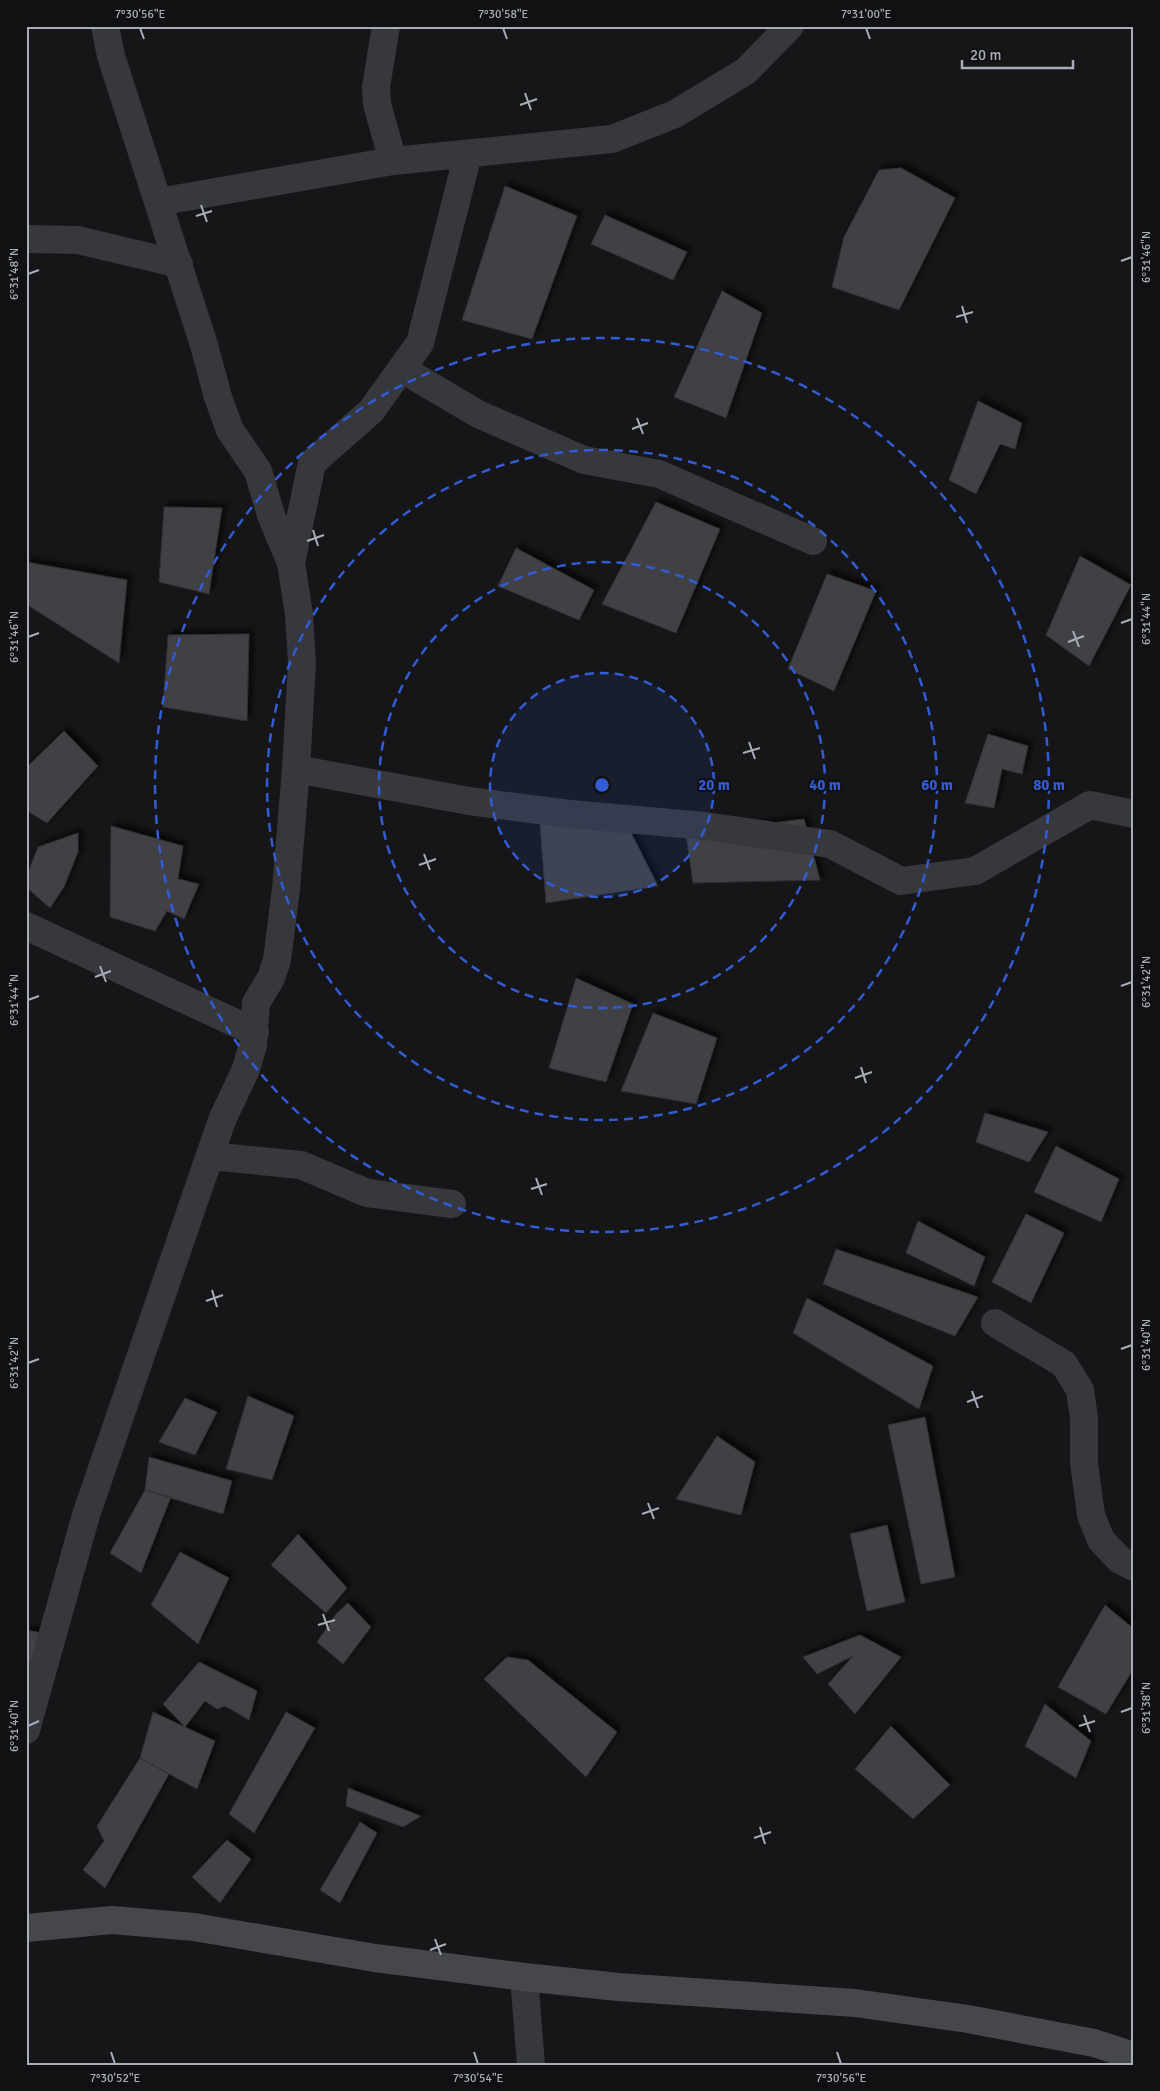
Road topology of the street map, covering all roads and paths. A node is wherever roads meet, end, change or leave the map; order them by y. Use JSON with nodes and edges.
{"nodes":[{"id":1,"x":105,"y":26,"type":"edge"},
{"id":2,"x":386,"y":26,"type":"edge"},
{"id":3,"x":790,"y":26,"type":"edge"},
{"id":4,"x":468,"y":154,"type":"junction"},
{"id":5,"x":392,"y":161,"type":"junction"},
{"id":6,"x":158,"y":202,"type":"junction"},
{"id":7,"x":26,"y":239,"type":"edge"},
{"id":8,"x":178,"y":264,"type":"junction"},
{"id":9,"x":402,"y":369,"type":"junction"},
{"id":10,"x":813,"y":541,"type":"dead end"},
{"id":11,"x":291,"y":563,"type":"junction"},
{"id":12,"x":296,"y":769,"type":"junction"},
{"id":13,"x":1134,"y":814,"type":"edge"},
{"id":14,"x":26,"y":926,"type":"edge"},
{"id":15,"x":255,"y":1032,"type":"junction"},
{"id":16,"x":210,"y":1156,"type":"junction"},
{"id":17,"x":452,"y":1204,"type":"dead end"},
{"id":18,"x":995,"y":1323,"type":"dead end"},
{"id":19,"x":1134,"y":1567,"type":"edge"},
{"id":20,"x":26,"y":1730,"type":"edge"},
{"id":21,"x":26,"y":1928,"type":"edge"},
{"id":22,"x":524,"y":1977,"type":"junction"},
{"id":23,"x":1134,"y":2056,"type":"edge"},
{"id":24,"x":531,"y":2065,"type":"edge"}],
"edges":[{"from":1,"to":6,"type":"street"},
{"from":2,"to":5,"type":"street"},
{"from":3,"to":4,"type":"street"},
{"from":4,"to":5,"type":"street"},
{"from":4,"to":9,"type":"street"},
{"from":5,"to":6,"type":"street"},
{"from":6,"to":8,"type":"street"},
{"from":7,"to":8,"type":"street"},
{"from":8,"to":11,"type":"street"},
{"from":9,"to":10,"type":"street"},
{"from":9,"to":11,"type":"street"},
{"from":11,"to":12,"type":"street"},
{"from":12,"to":13,"type":"street"},
{"from":12,"to":15,"type":"street"},
{"from":14,"to":15,"type":"street"},
{"from":15,"to":16,"type":"street"},
{"from":16,"to":17,"type":"street"},
{"from":16,"to":20,"type":"street"},
{"from":18,"to":19,"type":"street"},
{"from":21,"to":22,"type":"street"},
{"from":22,"to":23,"type":"street"},
{"from":22,"to":24,"type":"street"}]}
